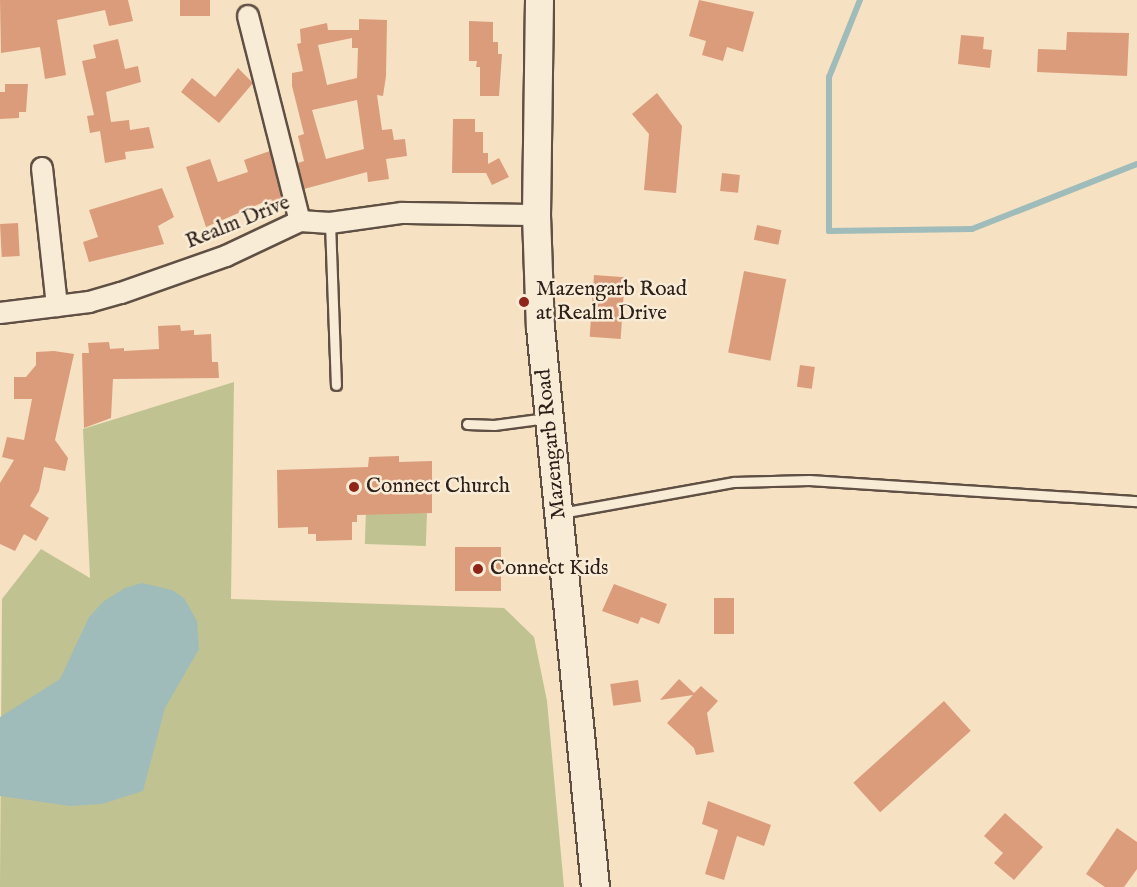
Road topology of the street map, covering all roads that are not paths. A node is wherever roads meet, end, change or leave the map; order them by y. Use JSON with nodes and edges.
{"nodes":[{"id":1,"x":539,"y":0,"type":"edge"},
{"id":2,"x":248,"y":16,"type":"dead end"},
{"id":3,"x":42,"y":168,"type":"dead end"},
{"id":4,"x":536,"y":214,"type":"junction"},
{"id":5,"x":300,"y":221,"type":"junction"},
{"id":6,"x":330,"y":223,"type":"junction"},
{"id":7,"x":57,"y":306,"type":"junction"},
{"id":8,"x":0,"y":312,"type":"edge"},
{"id":9,"x":336,"y":385,"type":"dead end"},
{"id":10,"x":550,"y":417,"type":"junction"},
{"id":11,"x":467,"y":424,"type":"dead end"},
{"id":12,"x":1137,"y":501,"type":"edge"},
{"id":13,"x":558,"y":514,"type":"junction"},
{"id":14,"x":595,"y":887,"type":"edge"}],
"edges":[{"from":1,"to":4,"type":"main road","name":"Mazengarb Road"},
{"from":2,"to":5,"type":"street"},
{"from":3,"to":7,"type":"street"},
{"from":4,"to":6,"type":"street","name":"Realm Drive"},
{"from":4,"to":10,"type":"main road","name":"Mazengarb Road"},
{"from":5,"to":6,"type":"street","name":"Realm Drive"},
{"from":5,"to":7,"type":"street","name":"Realm Drive"},
{"from":6,"to":9,"type":"lane"},
{"from":7,"to":8,"type":"street","name":"Realm Drive"},
{"from":10,"to":11,"type":"lane"},
{"from":10,"to":13,"type":"main road","name":"Mazengarb Road"},
{"from":12,"to":13,"type":"lane"},
{"from":13,"to":14,"type":"main road","name":"Mazengarb Road"}]}
